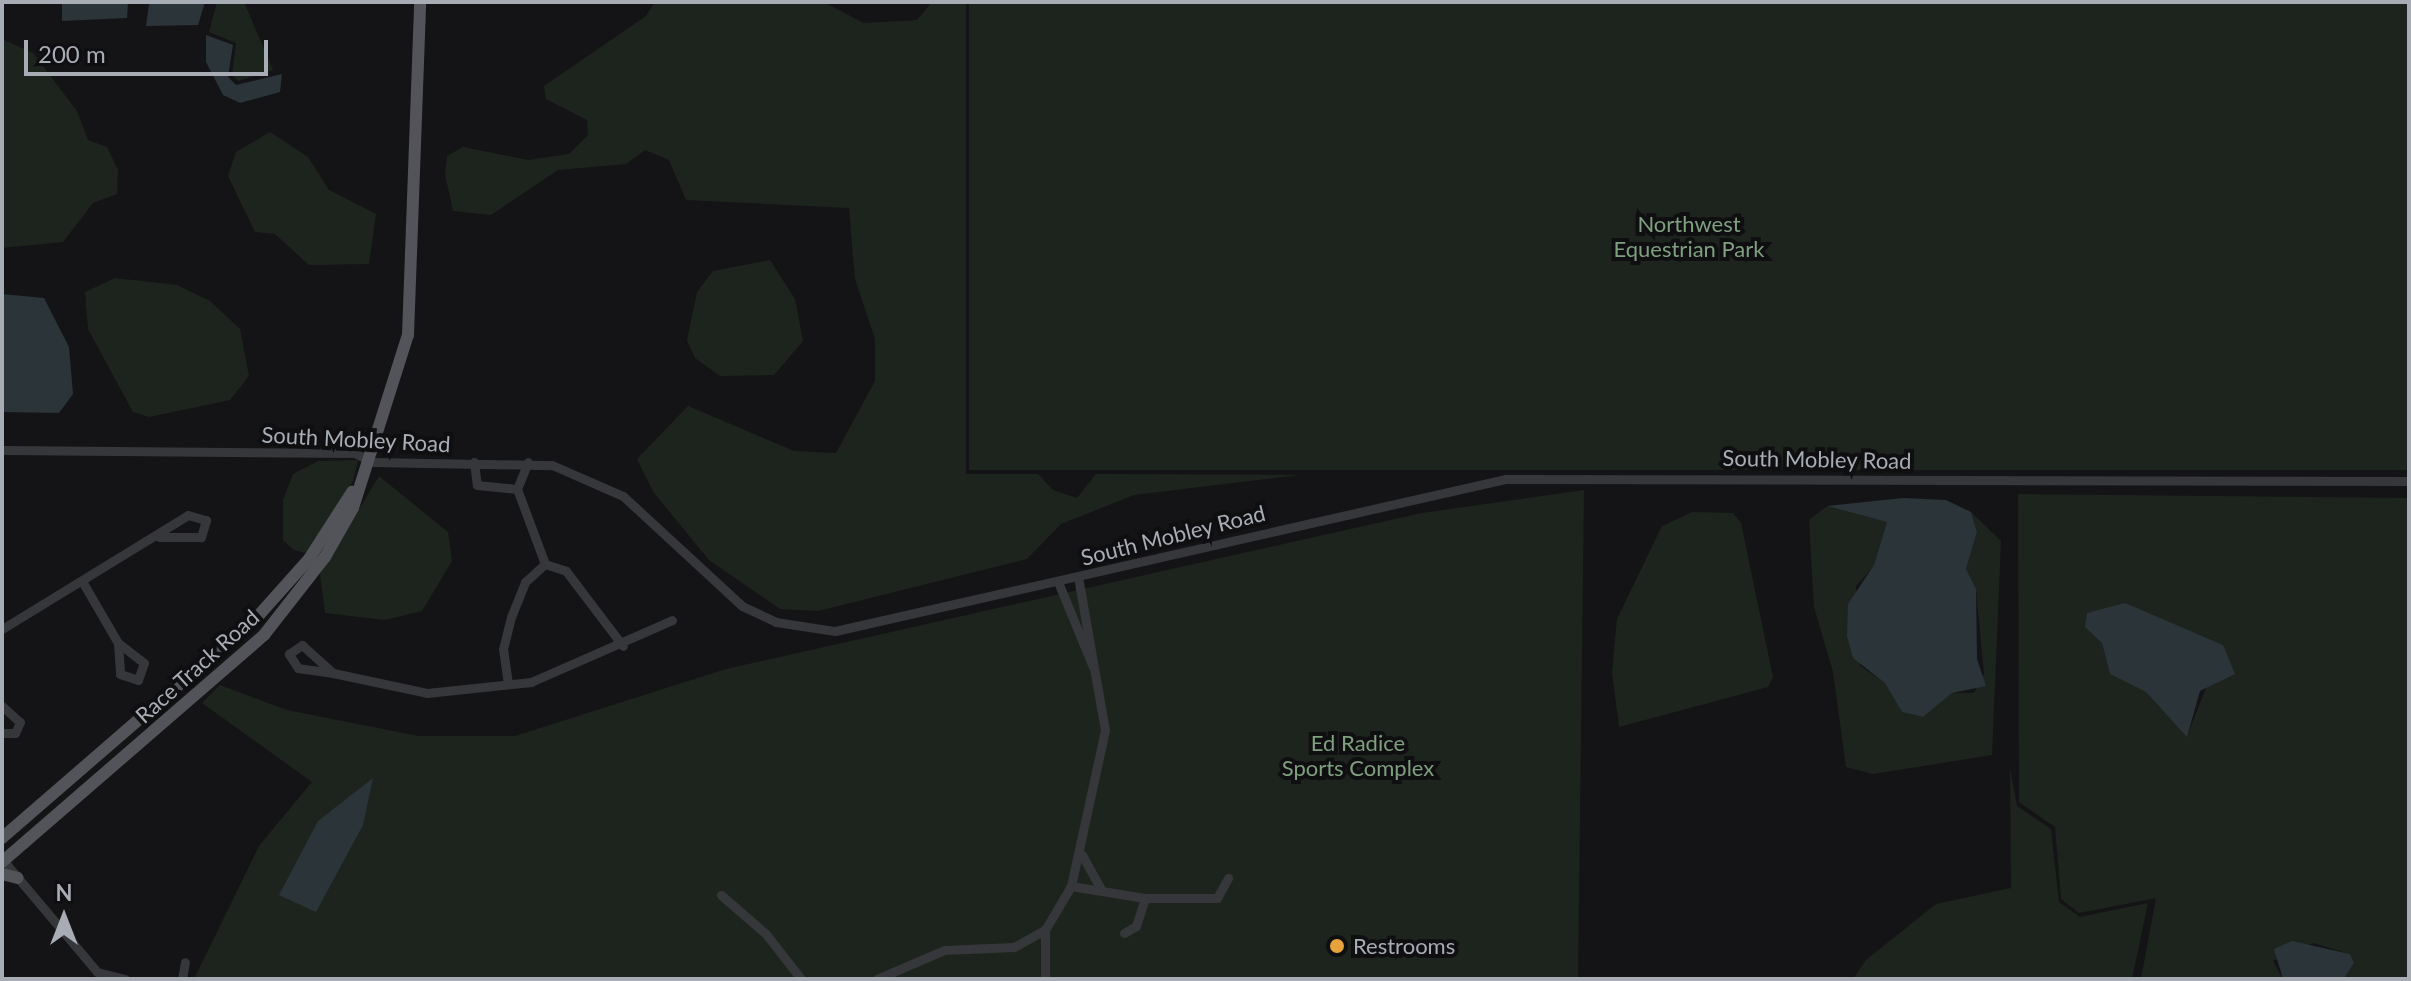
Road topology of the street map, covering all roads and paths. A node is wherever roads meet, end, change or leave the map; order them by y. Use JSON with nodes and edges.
{"nodes":[{"id":1,"x":420,"y":2,"type":"edge"},
{"id":2,"x":5,"y":450,"type":"dead end"},
{"id":3,"x":372,"y":462,"type":"junction"},
{"id":4,"x":474,"y":462,"type":"junction"},
{"id":5,"x":528,"y":462,"type":"junction"},
{"id":6,"x":2409,"y":481,"type":"edge"},
{"id":7,"x":517,"y":489,"type":"junction"},
{"id":8,"x":159,"y":537,"type":"junction"},
{"id":9,"x":545,"y":564,"type":"junction"},
{"id":10,"x":1078,"y":577,"type":"junction"},
{"id":11,"x":82,"y":581,"type":"junction"},
{"id":12,"x":1058,"y":582,"type":"junction"},
{"id":13,"x":672,"y":620,"type":"dead end"},
{"id":14,"x":2,"y":629,"type":"edge"},
{"id":15,"x":118,"y":643,"type":"dead end"},
{"id":16,"x":623,"y":646,"type":"junction"},
{"id":17,"x":1093,"y":667,"type":"junction"},
{"id":18,"x":333,"y":673,"type":"junction"},
{"id":19,"x":189,"y":677,"type":"junction"},
{"id":20,"x":508,"y":684,"type":"junction"},
{"id":21,"x":201,"y":690,"type":"junction"},
{"id":22,"x":2,"y":706,"type":"edge"},
{"id":23,"x":2,"y":733,"type":"edge"},
{"id":24,"x":122,"y":735,"type":"junction"},
{"id":25,"x":2,"y":838,"type":"edge"},
{"id":26,"x":1083,"y":844,"type":"junction"},
{"id":27,"x":2,"y":860,"type":"edge"},
{"id":28,"x":2,"y":874,"type":"edge"},
{"id":29,"x":18,"y":878,"type":"junction"},
{"id":30,"x":1228,"y":878,"type":"dead end"},
{"id":31,"x":1071,"y":886,"type":"junction"},
{"id":32,"x":1104,"y":891,"type":"junction"},
{"id":33,"x":721,"y":895,"type":"dead end"},
{"id":34,"x":1145,"y":898,"type":"junction"},
{"id":35,"x":1045,"y":930,"type":"junction"},
{"id":36,"x":1124,"y":933,"type":"dead end"},
{"id":37,"x":185,"y":962,"type":"dead end"},
{"id":38,"x":94,"y":976,"type":"edge"},
{"id":39,"x":124,"y":976,"type":"edge"},
{"id":40,"x":182,"y":979,"type":"edge"},
{"id":41,"x":801,"y":979,"type":"edge"},
{"id":42,"x":877,"y":979,"type":"edge"},
{"id":43,"x":1045,"y":979,"type":"edge"}],
"edges":[{"from":1,"to":3,"type":"main road","name":"Race Track Road"},
{"from":2,"to":3,"type":"street","name":"South Mobley Road"},
{"from":3,"to":4,"type":"street","name":"South Mobley Road"},
{"from":3,"to":19,"type":"main road","name":"Race Track Road"},
{"from":3,"to":21,"type":"main road","name":"Race Track Road"},
{"from":4,"to":5,"type":"street","name":"South Mobley Road"},
{"from":4,"to":7,"type":"street"},
{"from":5,"to":7,"type":"street"},
{"from":5,"to":12,"type":"street","name":"South Mobley Road"},
{"from":6,"to":10,"type":"street","name":"South Mobley Road"},
{"from":7,"to":9,"type":"street"},
{"from":8,"to":8,"type":"street"},
{"from":8,"to":11,"type":"street"},
{"from":9,"to":16,"type":"street"},
{"from":9,"to":20,"type":"street"},
{"from":10,"to":12,"type":"street","name":"South Mobley Road"},
{"from":10,"to":17,"type":"street"},
{"from":11,"to":14,"type":"street"},
{"from":11,"to":15,"type":"street"},
{"from":12,"to":17,"type":"street"},
{"from":13,"to":16,"type":"street"},
{"from":16,"to":20,"type":"street"},
{"from":17,"to":26,"type":"street"},
{"from":18,"to":18,"type":"street"},
{"from":18,"to":20,"type":"street"},
{"from":19,"to":21,"type":"main road"},
{"from":19,"to":24,"type":"main road","name":"Race Track Road"},
{"from":21,"to":27,"type":"main road","name":"Race Track Road"},
{"from":22,"to":23,"type":"street"},
{"from":24,"to":25,"type":"main road","name":"Race Track Road"},
{"from":24,"to":27,"type":"main road"},
{"from":26,"to":31,"type":"street"},
{"from":26,"to":32,"type":"street"},
{"from":27,"to":29,"type":"street"},
{"from":28,"to":29,"type":"main road"},
{"from":29,"to":38,"type":"street"},
{"from":30,"to":34,"type":"street"},
{"from":31,"to":32,"type":"street"},
{"from":31,"to":35,"type":"street"},
{"from":32,"to":34,"type":"street"},
{"from":33,"to":41,"type":"street"},
{"from":34,"to":36,"type":"street"},
{"from":35,"to":42,"type":"street"},
{"from":35,"to":43,"type":"street"},
{"from":37,"to":40,"type":"street"},
{"from":38,"to":39,"type":"street"}]}
